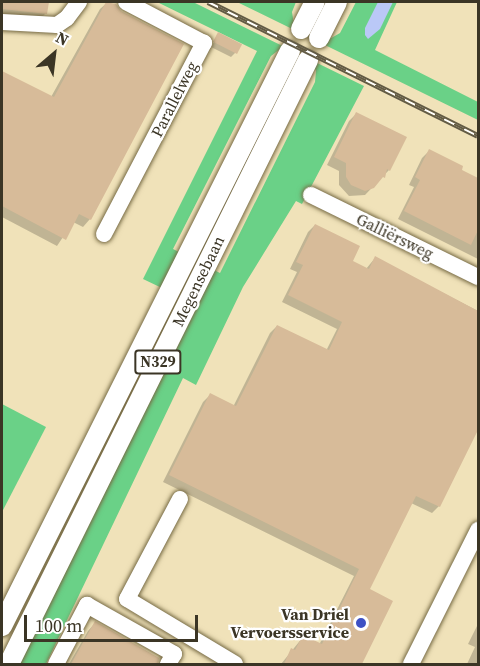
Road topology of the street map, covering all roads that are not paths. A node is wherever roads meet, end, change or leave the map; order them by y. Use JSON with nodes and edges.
{"nodes":[{"id":1,"x":79,"y":2,"type":"edge"},
{"id":2,"x":126,"y":2,"type":"edge"},
{"id":3,"x":315,"y":2,"type":"edge"},
{"id":4,"x":337,"y":2,"type":"edge"},
{"id":5,"x":2,"y":21,"type":"edge"},
{"id":6,"x":290,"y":51,"type":"dead end"},
{"id":7,"x":308,"y":60,"type":"dead end"},
{"id":8,"x":311,"y":195,"type":"dead end"},
{"id":9,"x":105,"y":234,"type":"dead end"},
{"id":10,"x":478,"y":277,"type":"edge"},
{"id":11,"x":180,"y":499,"type":"dead end"},
{"id":12,"x":478,"y":530,"type":"edge"},
{"id":13,"x":2,"y":626,"type":"edge"},
{"id":14,"x":9,"y":664,"type":"edge"},
{"id":15,"x":56,"y":664,"type":"edge"},
{"id":16,"x":168,"y":664,"type":"edge"},
{"id":17,"x":235,"y":664,"type":"edge"},
{"id":18,"x":411,"y":664,"type":"edge"}],
"edges":[{"from":1,"to":5,"type":"street"},
{"from":2,"to":9,"type":"street","name":"Parallelweg"},
{"from":3,"to":4,"type":"main road"},
{"from":6,"to":13,"type":"main road","name":"Megensebaan","number":"N329"},
{"from":7,"to":14,"type":"main road","name":"Megensebaan","number":"N329"},
{"from":8,"to":10,"type":"street","name":"Galliërsweg"},
{"from":11,"to":17,"type":"street"},
{"from":12,"to":18,"type":"street"},
{"from":15,"to":16,"type":"street"}]}
